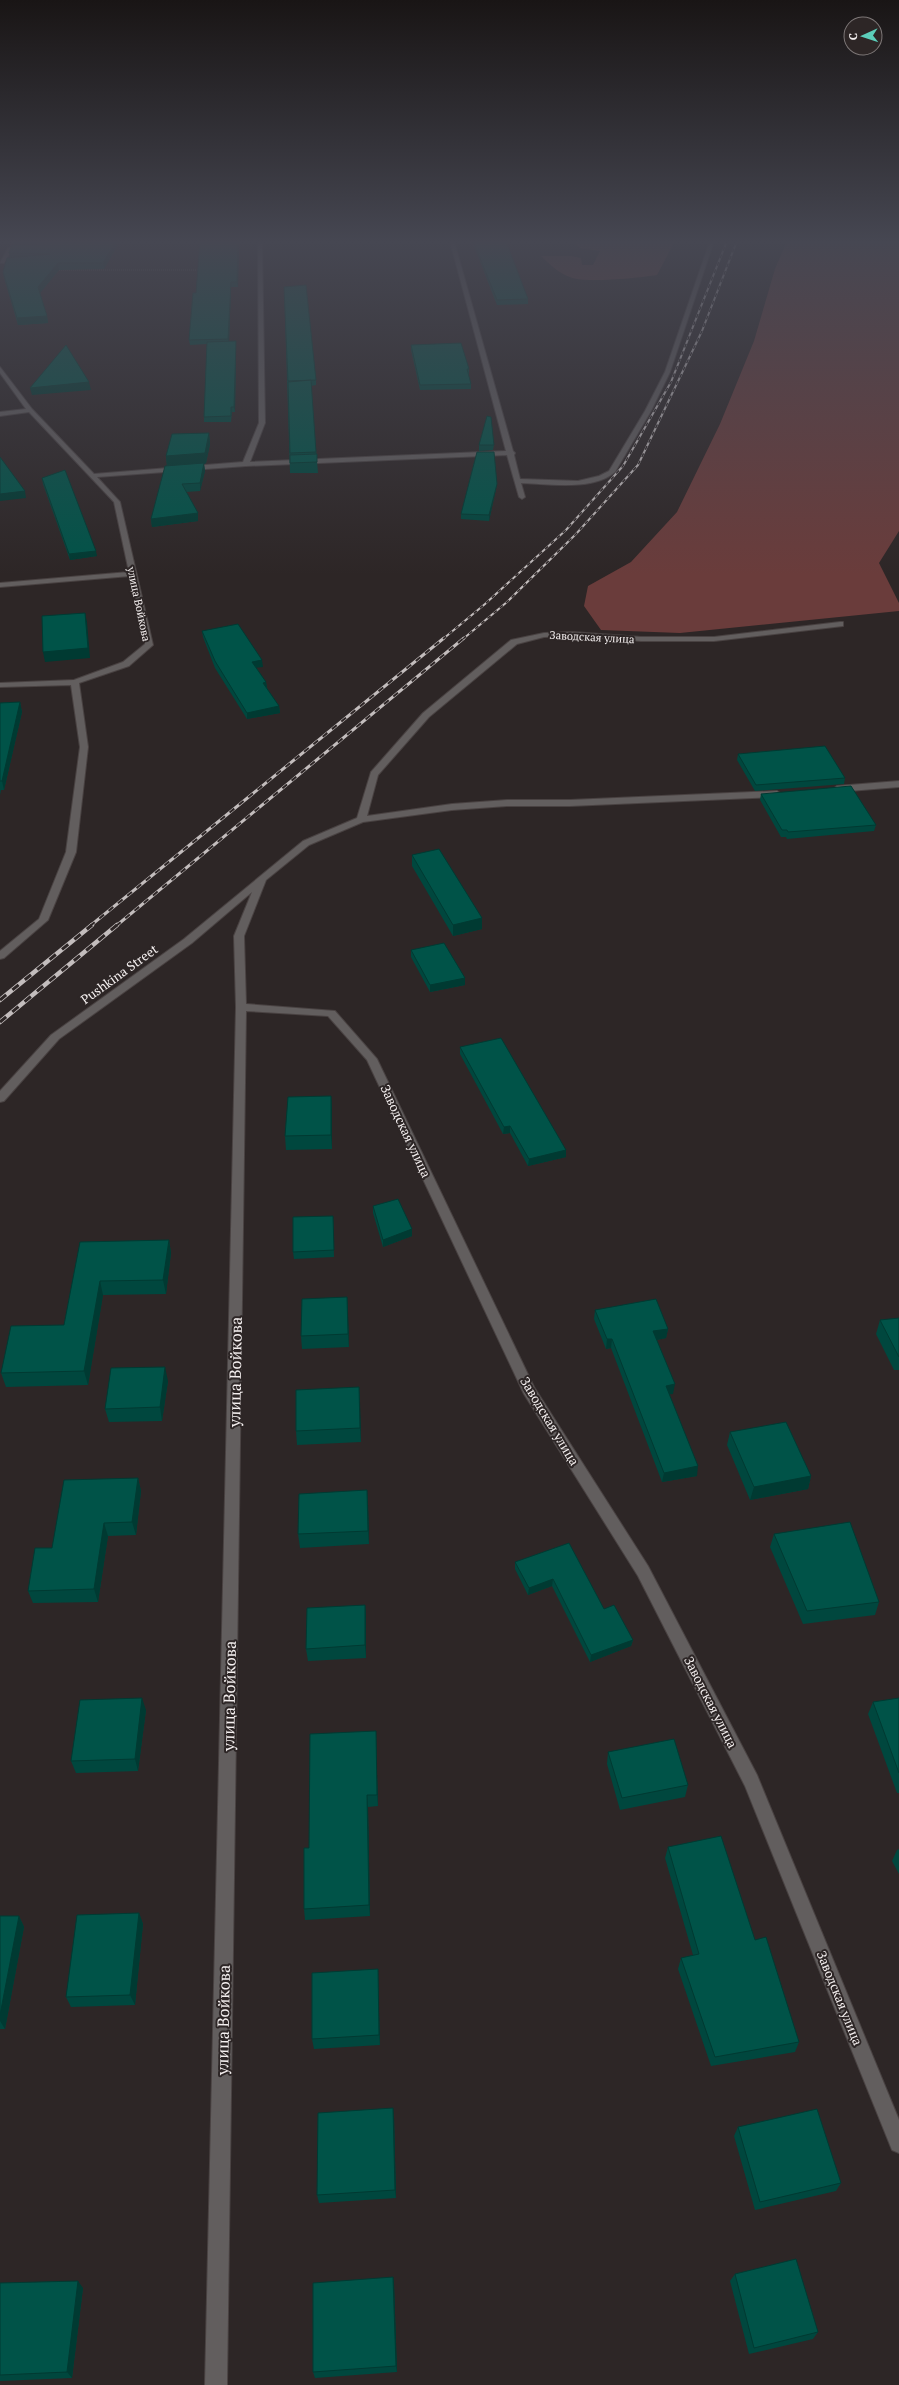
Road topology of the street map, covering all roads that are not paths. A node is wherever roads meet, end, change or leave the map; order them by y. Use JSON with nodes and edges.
{"nodes":[{"id":1,"x":261,"y":352,"type":"edge"},
{"id":2,"x":484,"y":352,"type":"edge"},
{"id":3,"x":674,"y":352,"type":"edge"},
{"id":4,"x":0,"y":369,"type":"edge"},
{"id":5,"x":30,"y":410,"type":"junction"},
{"id":6,"x":0,"y":414,"type":"edge"},
{"id":7,"x":512,"y":453,"type":"junction"},
{"id":8,"x":246,"y":464,"type":"junction"},
{"id":9,"x":91,"y":476,"type":"junction"},
{"id":10,"x":518,"y":481,"type":"junction"},
{"id":11,"x":522,"y":497,"type":"dead end"},
{"id":12,"x":133,"y":574,"type":"junction"},
{"id":13,"x":0,"y":586,"type":"edge"},
{"id":14,"x":840,"y":624,"type":"dead end"},
{"id":15,"x":75,"y":682,"type":"junction"},
{"id":16,"x":0,"y":685,"type":"edge"},
{"id":17,"x":899,"y":784,"type":"edge"},
{"id":18,"x":829,"y":790,"type":"edge"},
{"id":19,"x":790,"y":793,"type":"edge"},
{"id":20,"x":360,"y":820,"type":"junction"},
{"id":21,"x":262,"y":879,"type":"junction"},
{"id":22,"x":0,"y":956,"type":"edge"},
{"id":23,"x":241,"y":1007,"type":"junction"},
{"id":24,"x":0,"y":1098,"type":"edge"},
{"id":25,"x":899,"y":2143,"type":"edge"},
{"id":26,"x":216,"y":2385,"type":"edge"}],
"edges":[{"from":1,"to":8,"type":"street"},
{"from":2,"to":7,"type":"street"},
{"from":3,"to":10,"type":"street"},
{"from":4,"to":5,"type":"street","name":"улица Войкова"},
{"from":5,"to":6,"type":"street"},
{"from":5,"to":9,"type":"street","name":"улица Войкова"},
{"from":7,"to":8,"type":"street"},
{"from":7,"to":10,"type":"street"},
{"from":8,"to":9,"type":"street"},
{"from":9,"to":12,"type":"street","name":"улица Войкова"},
{"from":10,"to":11,"type":"street"},
{"from":12,"to":13,"type":"street"},
{"from":12,"to":15,"type":"street","name":"улица Войкова"},
{"from":14,"to":20,"type":"street","name":"Заводская улица"},
{"from":15,"to":16,"type":"street"},
{"from":15,"to":22,"type":"street"},
{"from":17,"to":18,"type":"street"},
{"from":19,"to":20,"type":"street"},
{"from":20,"to":21,"type":"street"},
{"from":21,"to":23,"type":"street"},
{"from":21,"to":24,"type":"street","name":"Pushkina Street"},
{"from":23,"to":25,"type":"street","name":"Заводская улица"},
{"from":23,"to":26,"type":"street","name":"улица Войкова"}]}
